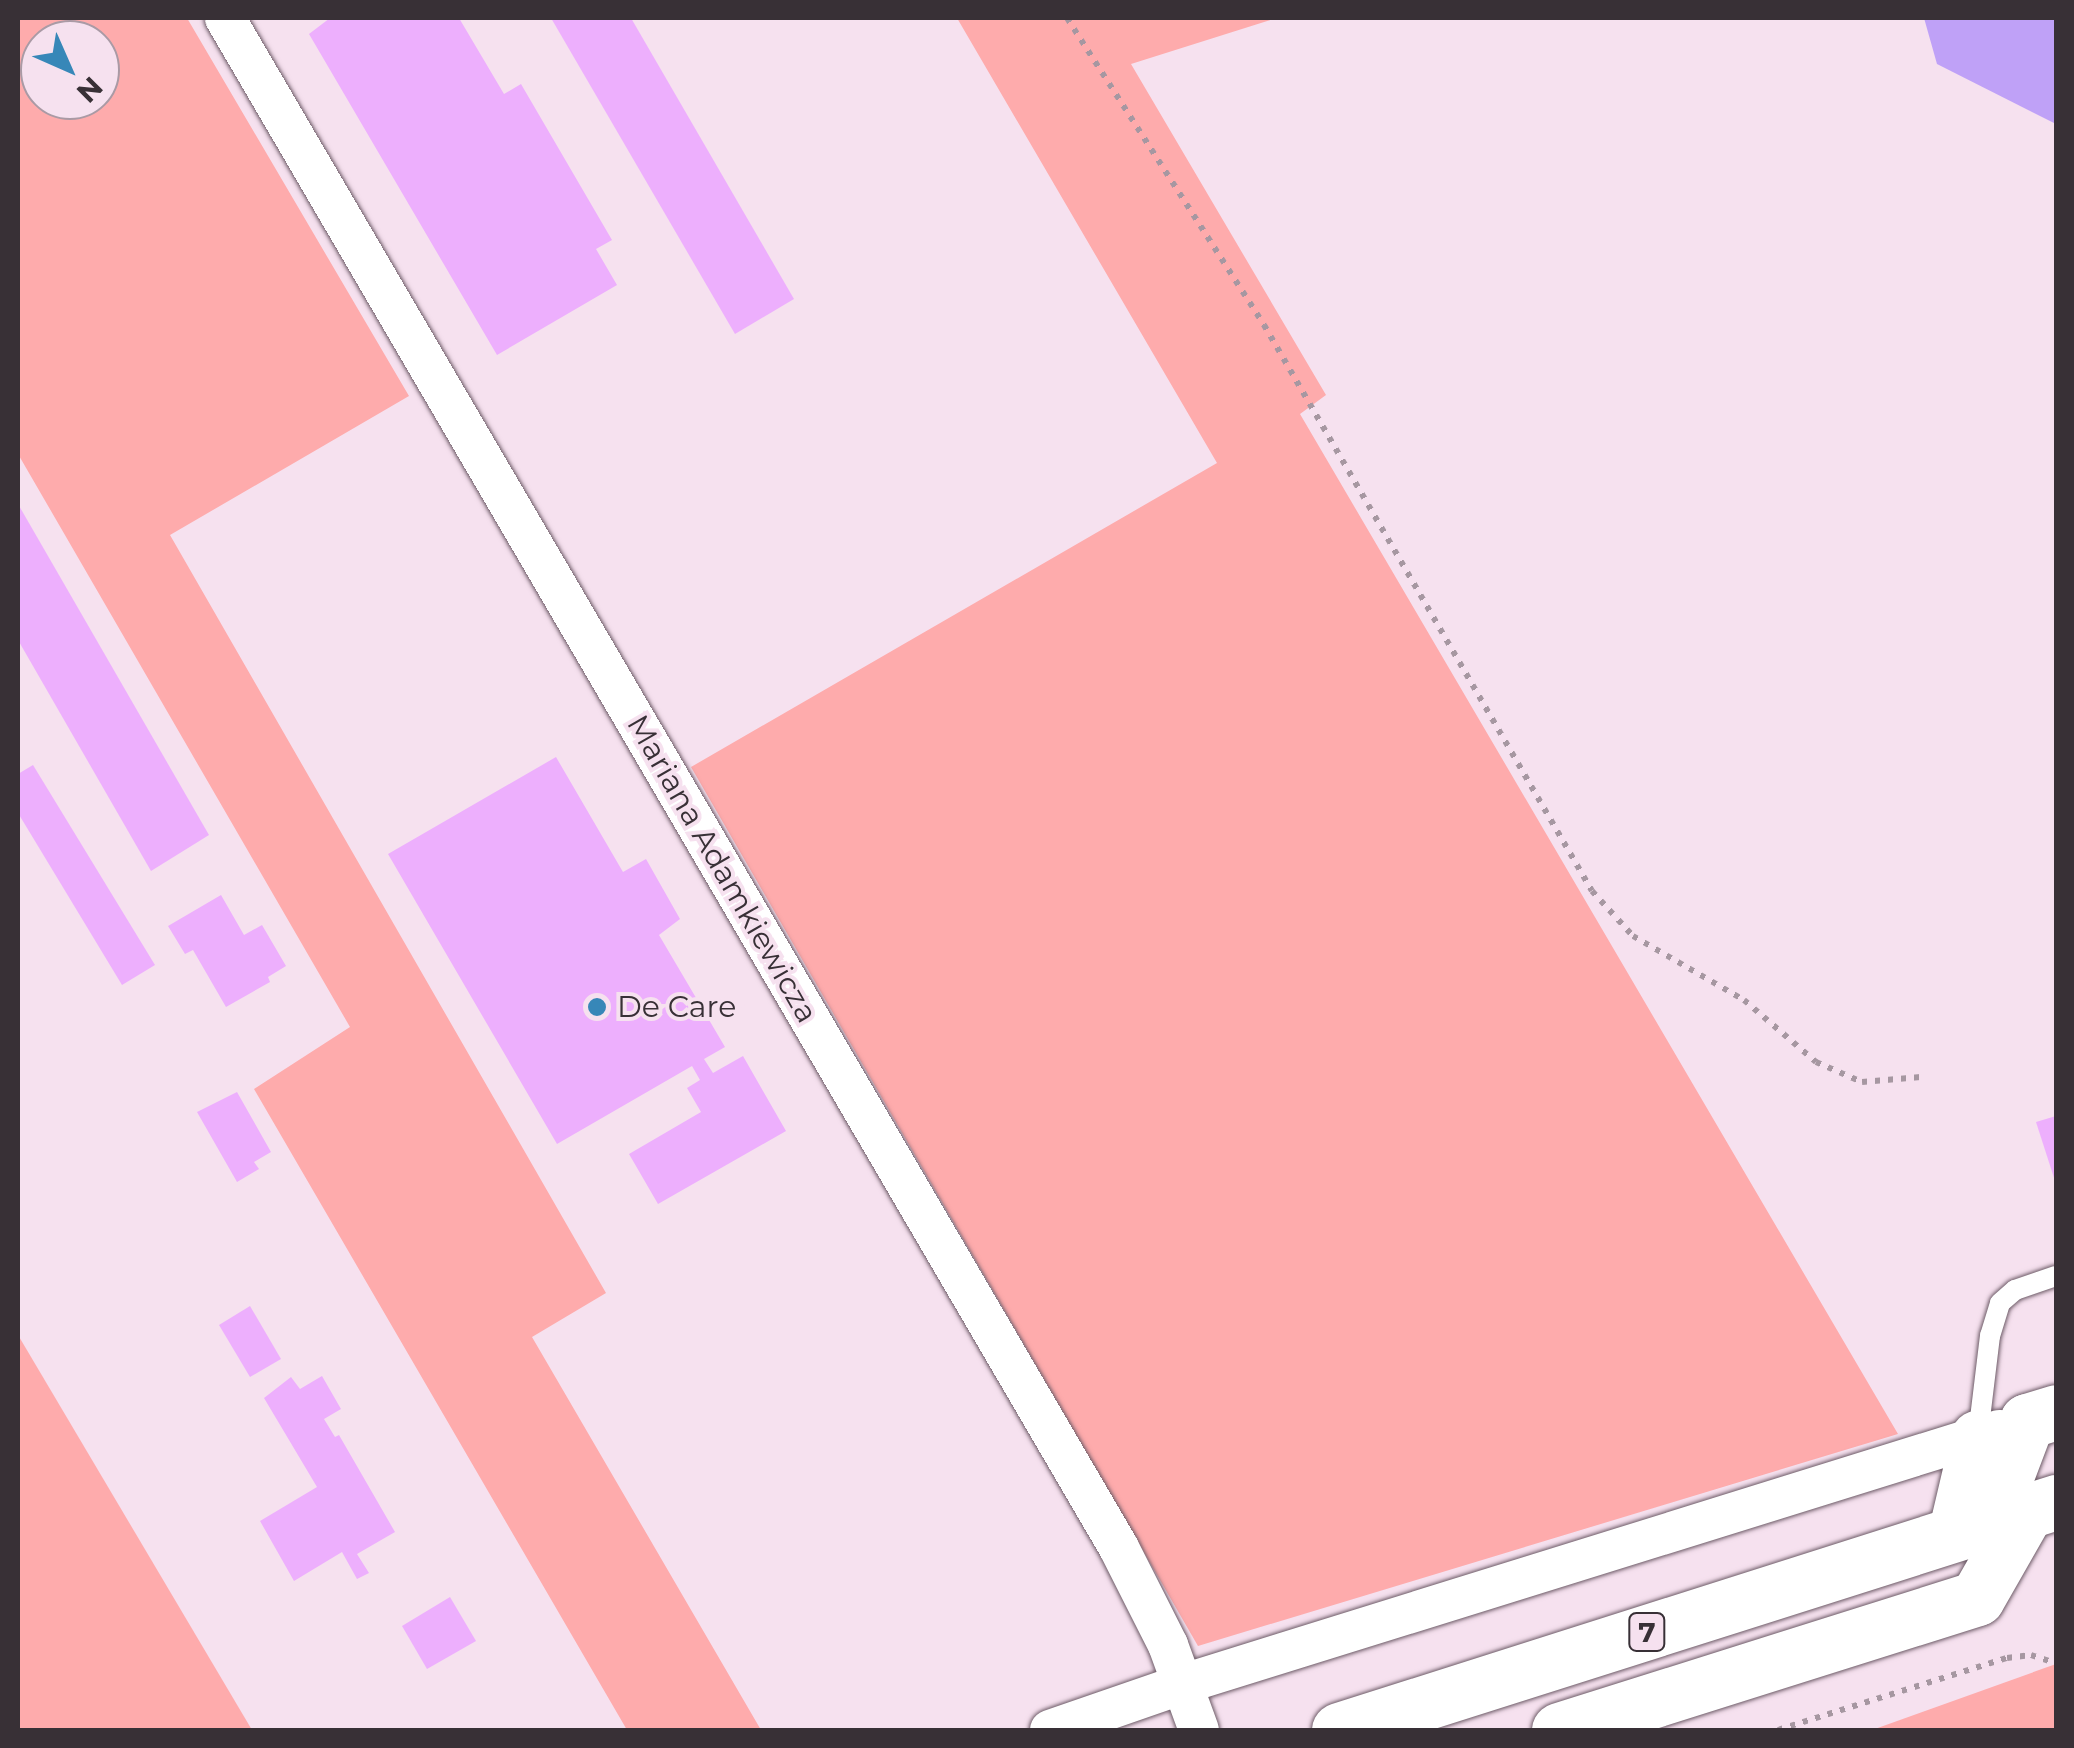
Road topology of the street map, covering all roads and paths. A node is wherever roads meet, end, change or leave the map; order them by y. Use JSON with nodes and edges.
{"nodes":[{"id":1,"x":225,"y":18,"type":"edge"},
{"id":2,"x":1067,"y":18,"type":"edge"},
{"id":3,"x":1921,"y":1077,"type":"dead end"},
{"id":4,"x":2056,"y":1276,"type":"edge"},
{"id":5,"x":2020,"y":1423,"type":"edge"},
{"id":6,"x":2007,"y":1518,"type":"edge"},
{"id":7,"x":2056,"y":1664,"type":"edge"},
{"id":8,"x":1184,"y":1684,"type":"junction"},
{"id":9,"x":1050,"y":1730,"type":"edge"},
{"id":10,"x":1198,"y":1730,"type":"edge"},
{"id":11,"x":1339,"y":1730,"type":"edge"},
{"id":12,"x":1560,"y":1730,"type":"edge"},
{"id":13,"x":1778,"y":1730,"type":"edge"}],
"edges":[{"from":1,"to":8,"type":"street","name":"Mariana Adamkiewicza"},
{"from":2,"to":3,"type":"path"},
{"from":4,"to":5,"type":"lane"},
{"from":5,"to":6,"type":"highway"},
{"from":5,"to":8,"type":"street"},
{"from":6,"to":11,"type":"highway","number":"7"},
{"from":6,"to":12,"type":"highway","number":"7"},
{"from":7,"to":13,"type":"path"},
{"from":8,"to":9,"type":"street"},
{"from":8,"to":10,"type":"street","name":"Mariana Adamkiewicza"}]}
